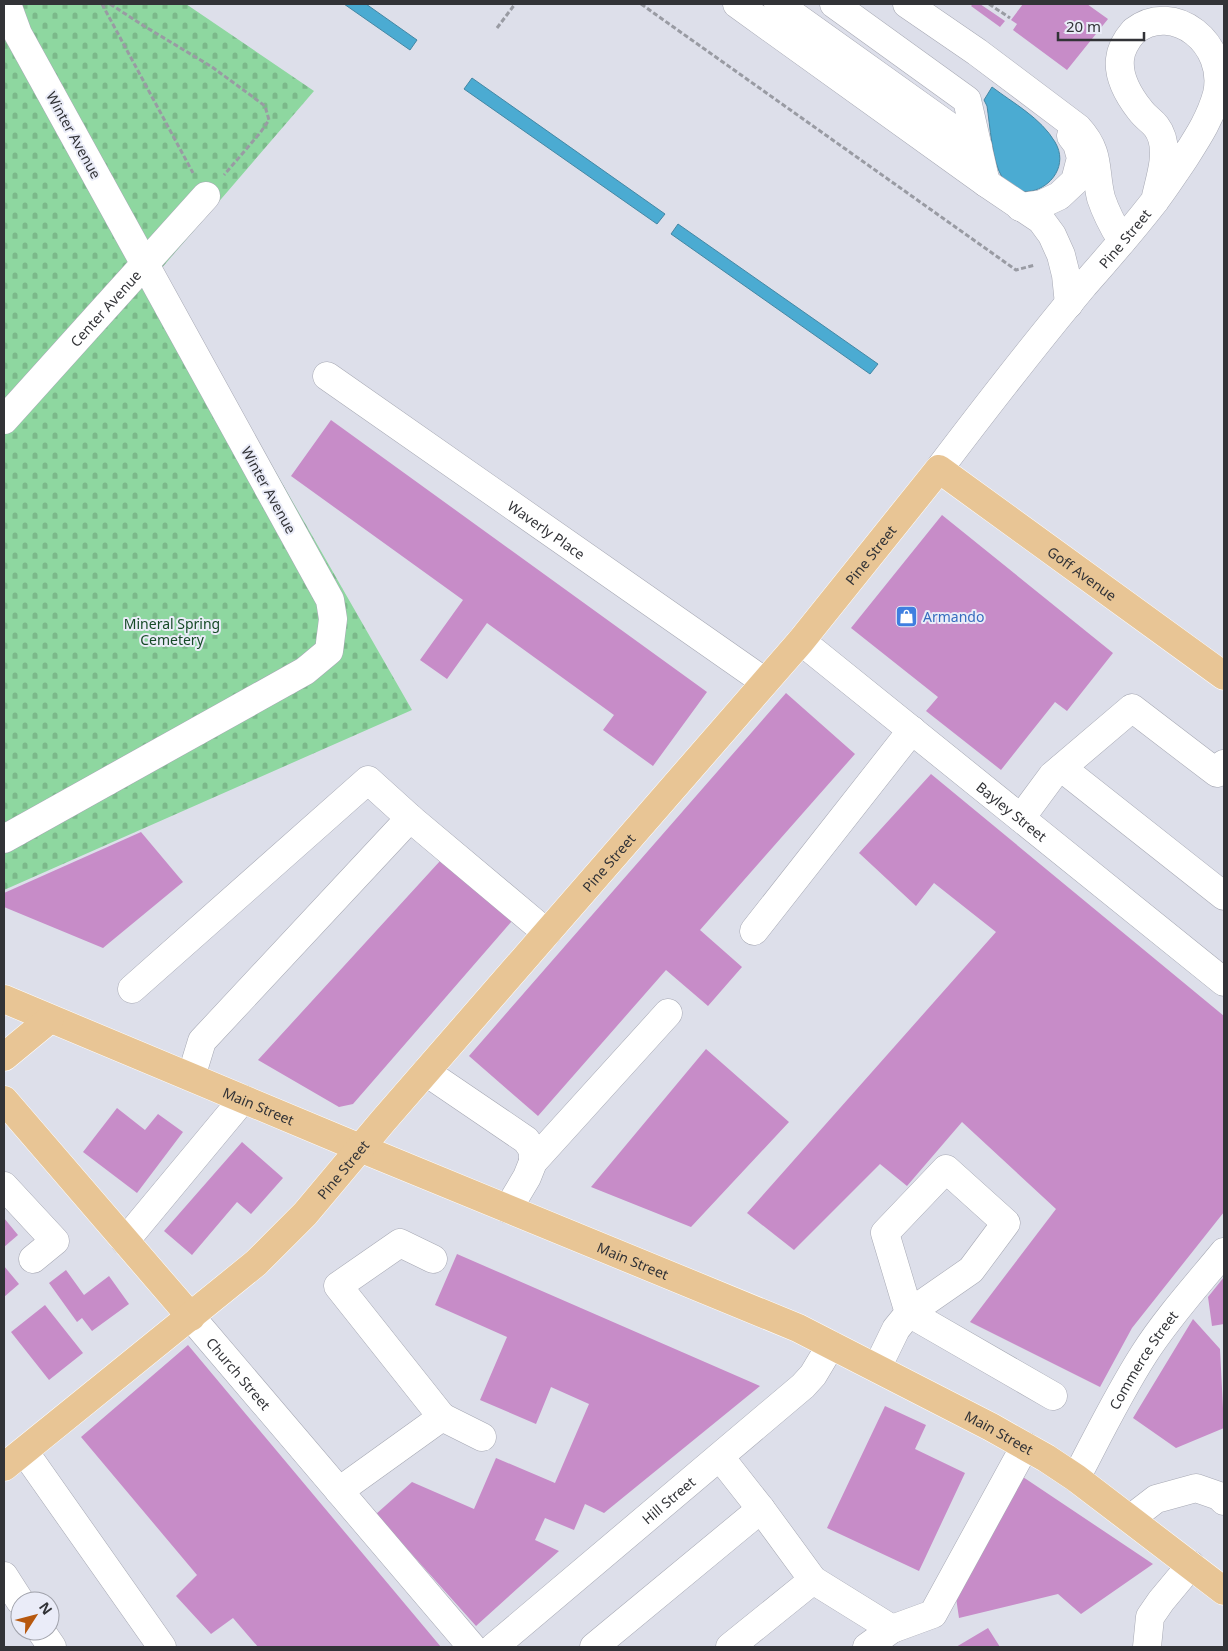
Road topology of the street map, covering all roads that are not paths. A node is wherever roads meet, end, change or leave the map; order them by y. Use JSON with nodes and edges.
{"nodes":[{"id":1,"x":7,"y":4,"type":"edge"},
{"id":2,"x":737,"y":4,"type":"edge"},
{"id":3,"x":778,"y":4,"type":"edge"},
{"id":4,"x":805,"y":4,"type":"edge"},
{"id":5,"x":834,"y":4,"type":"edge"},
{"id":6,"x":907,"y":4,"type":"edge"},
{"id":7,"x":11,"y":42,"type":"edge"},
{"id":8,"x":1048,"y":105,"type":"junction"},
{"id":9,"x":975,"y":135,"type":"junction"},
{"id":10,"x":986,"y":184,"type":"junction"},
{"id":11,"x":206,"y":196,"type":"road end"},
{"id":12,"x":1155,"y":201,"type":"junction"},
{"id":13,"x":1020,"y":207,"type":"junction"},
{"id":14,"x":1122,"y":241,"type":"junction"},
{"id":15,"x":145,"y":264,"type":"junction"},
{"id":16,"x":1069,"y":304,"type":"junction"},
{"id":17,"x":327,"y":376,"type":"dead end"},
{"id":18,"x":4,"y":420,"type":"edge"},
{"id":19,"x":939,"y":469,"type":"junction"},
{"id":20,"x":801,"y":641,"type":"junction"},
{"id":21,"x":1224,"y":676,"type":"edge"},
{"id":22,"x":765,"y":682,"type":"junction"},
{"id":23,"x":912,"y":730,"type":"junction"},
{"id":24,"x":1062,"y":768,"type":"junction"},
{"id":25,"x":1222,"y":772,"type":"edge"},
{"id":26,"x":410,"y":818,"type":"junction"},
{"id":27,"x":1021,"y":818,"type":"junction"},
{"id":28,"x":4,"y":838,"type":"edge"},
{"id":29,"x":1224,"y":896,"type":"edge"},
{"id":30,"x":754,"y":931,"type":"dead end"},
{"id":31,"x":547,"y":934,"type":"junction"},
{"id":32,"x":1224,"y":982,"type":"edge"},
{"id":33,"x":132,"y":989,"type":"dead end"},
{"id":34,"x":4,"y":999,"type":"edge"},
{"id":35,"x":668,"y":1013,"type":"dead end"},
{"id":36,"x":50,"y":1019,"type":"junction"},
{"id":37,"x":4,"y":1057,"type":"edge"},
{"id":38,"x":426,"y":1072,"type":"junction"},
{"id":39,"x":191,"y":1077,"type":"junction"},
{"id":40,"x":243,"y":1099,"type":"junction"},
{"id":41,"x":8,"y":1114,"type":"edge"},
{"id":42,"x":360,"y":1148,"type":"junction"},
{"id":43,"x":533,"y":1162,"type":"junction"},
{"id":44,"x":4,"y":1186,"type":"edge"},
{"id":45,"x":508,"y":1209,"type":"junction"},
{"id":46,"x":125,"y":1241,"type":"junction"},
{"id":47,"x":1224,"y":1252,"type":"edge"},
{"id":48,"x":33,"y":1259,"type":"dead end"},
{"id":49,"x":433,"y":1259,"type":"dead end"},
{"id":50,"x":909,"y":1312,"type":"junction"},
{"id":51,"x":191,"y":1317,"type":"junction"},
{"id":52,"x":831,"y":1344,"type":"junction"},
{"id":53,"x":877,"y":1368,"type":"junction"},
{"id":54,"x":1054,"y":1396,"type":"dead end"},
{"id":55,"x":442,"y":1417,"type":"junction"},
{"id":56,"x":482,"y":1437,"type":"dead end"},
{"id":57,"x":1025,"y":1446,"type":"junction"},
{"id":58,"x":720,"y":1457,"type":"junction"},
{"id":59,"x":14,"y":1459,"type":"edge"},
{"id":60,"x":1076,"y":1478,"type":"junction"},
{"id":61,"x":339,"y":1491,"type":"junction"},
{"id":62,"x":1224,"y":1501,"type":"edge"},
{"id":63,"x":762,"y":1509,"type":"junction"},
{"id":64,"x":1130,"y":1518,"type":"junction"},
{"id":65,"x":1191,"y":1565,"type":"junction"},
{"id":66,"x":4,"y":1576,"type":"edge"},
{"id":67,"x":813,"y":1580,"type":"junction"},
{"id":68,"x":14,"y":1591,"type":"edge"},
{"id":69,"x":1224,"y":1591,"type":"edge"},
{"id":70,"x":892,"y":1629,"type":"junction"},
{"id":71,"x":162,"y":1647,"type":"edge"},
{"id":72,"x":472,"y":1647,"type":"edge"},
{"id":73,"x":494,"y":1647,"type":"edge"},
{"id":74,"x":594,"y":1647,"type":"edge"},
{"id":75,"x":730,"y":1647,"type":"edge"},
{"id":76,"x":868,"y":1647,"type":"edge"},
{"id":77,"x":1147,"y":1647,"type":"edge"}],
"edges":[{"from":1,"to":7,"type":"street","name":"Winter Avenue"},
{"from":2,"to":10,"type":"street"},
{"from":3,"to":9,"type":"street"},
{"from":4,"to":9,"type":"street"},
{"from":5,"to":9,"type":"street"},
{"from":6,"to":8,"type":"street"},
{"from":7,"to":15,"type":"street","name":"Winter Avenue"},
{"from":8,"to":13,"type":"street"},
{"from":8,"to":14,"type":"street"},
{"from":9,"to":10,"type":"street"},
{"from":10,"to":13,"type":"street"},
{"from":11,"to":15,"type":"street","name":"Center Avenue"},
{"from":12,"to":12,"type":"street","name":"Pine Street"},
{"from":12,"to":14,"type":"street","name":"Pine Street"},
{"from":13,"to":16,"type":"street"},
{"from":14,"to":16,"type":"street","name":"Pine Street"},
{"from":15,"to":18,"type":"street","name":"Center Avenue"},
{"from":15,"to":28,"type":"street","name":"Winter Avenue"},
{"from":16,"to":19,"type":"street","name":"Pine Street"},
{"from":17,"to":22,"type":"street","name":"Waverly Place"},
{"from":19,"to":20,"type":"main road","name":"Pine Street"},
{"from":19,"to":21,"type":"main road","name":"Goff Avenue"},
{"from":20,"to":22,"type":"main road","name":"Pine Street"},
{"from":20,"to":23,"type":"street","name":"Bayley Street"},
{"from":22,"to":31,"type":"main road","name":"Pine Street"},
{"from":23,"to":27,"type":"street","name":"Bayley Street"},
{"from":23,"to":30,"type":"street"},
{"from":24,"to":25,"type":"street"},
{"from":24,"to":27,"type":"street"},
{"from":24,"to":29,"type":"street"},
{"from":26,"to":31,"type":"street"},
{"from":26,"to":33,"type":"street"},
{"from":26,"to":39,"type":"street"},
{"from":27,"to":32,"type":"street","name":"Bayley Street"},
{"from":31,"to":38,"type":"main road","name":"Pine Street"},
{"from":34,"to":36,"type":"main road","name":"Main Street"},
{"from":35,"to":43,"type":"street"},
{"from":36,"to":37,"type":"main road"},
{"from":36,"to":39,"type":"main road","name":"Main Street"},
{"from":38,"to":42,"type":"main road","name":"Pine Street"},
{"from":38,"to":43,"type":"street"},
{"from":39,"to":40,"type":"main road","name":"Main Street"},
{"from":40,"to":42,"type":"main road","name":"Main Street"},
{"from":40,"to":46,"type":"street"},
{"from":41,"to":46,"type":"main road","name":"Church Street"},
{"from":42,"to":45,"type":"main road","name":"Main Street"},
{"from":42,"to":51,"type":"main road","name":"Pine Street"},
{"from":43,"to":45,"type":"street"},
{"from":44,"to":48,"type":"street"},
{"from":45,"to":52,"type":"main road","name":"Main Street"},
{"from":46,"to":51,"type":"main road","name":"Church Street"},
{"from":47,"to":60,"type":"street","name":"Commerce Street"},
{"from":49,"to":55,"type":"street"},
{"from":50,"to":50,"type":"street"},
{"from":50,"to":53,"type":"street"},
{"from":50,"to":54,"type":"street"},
{"from":51,"to":59,"type":"main road","name":"Pine Street"},
{"from":51,"to":61,"type":"street","name":"Church Street"},
{"from":52,"to":53,"type":"main road","name":"Main Street"},
{"from":52,"to":58,"type":"street","name":"Hill Street"},
{"from":53,"to":57,"type":"main road","name":"Main Street"},
{"from":55,"to":56,"type":"street"},
{"from":55,"to":61,"type":"street"},
{"from":57,"to":60,"type":"main road","name":"Main Street"},
{"from":57,"to":70,"type":"street"},
{"from":58,"to":63,"type":"street"},
{"from":58,"to":73,"type":"street","name":"Hill Street"},
{"from":59,"to":71,"type":"street"},
{"from":60,"to":64,"type":"main road","name":"Main Street"},
{"from":61,"to":72,"type":"street","name":"Church Street"},
{"from":62,"to":64,"type":"street"},
{"from":63,"to":67,"type":"street"},
{"from":63,"to":74,"type":"street"},
{"from":64,"to":65,"type":"main road","name":"Main Street"},
{"from":65,"to":69,"type":"main road","name":"Main Street"},
{"from":65,"to":77,"type":"street"},
{"from":66,"to":68,"type":"street"},
{"from":67,"to":70,"type":"street"},
{"from":67,"to":75,"type":"street"},
{"from":70,"to":76,"type":"street"}]}
